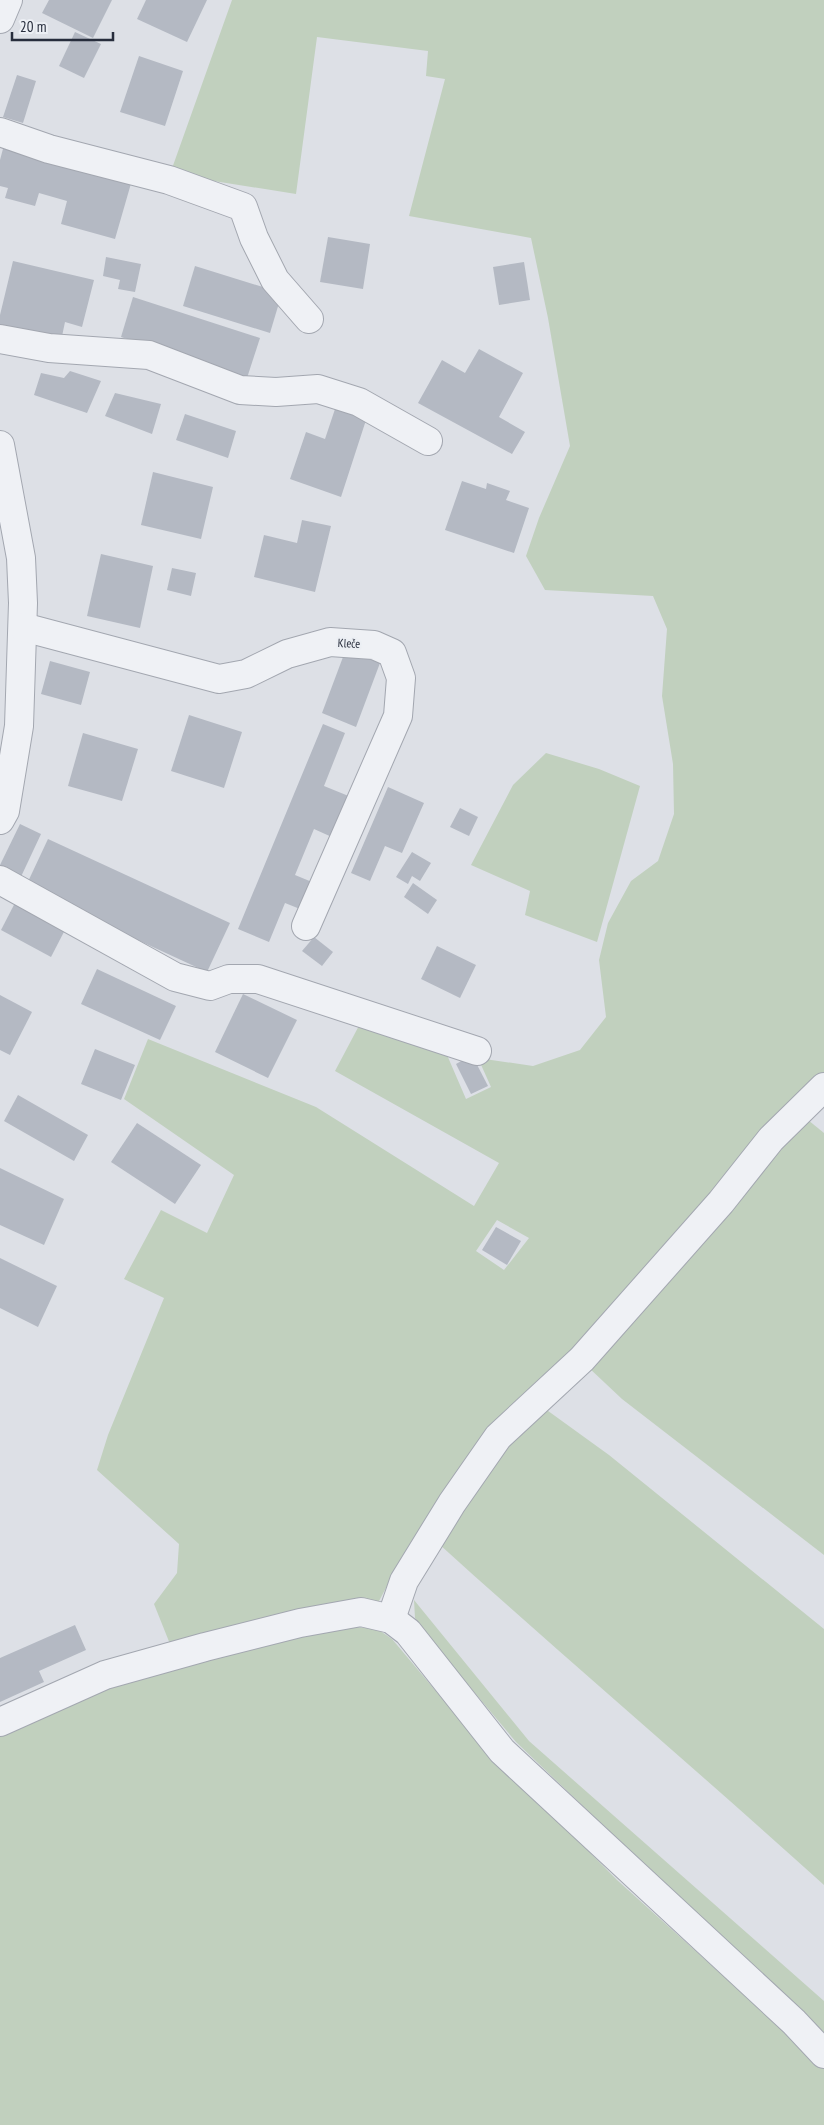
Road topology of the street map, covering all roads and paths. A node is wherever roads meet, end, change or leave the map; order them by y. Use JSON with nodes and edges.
{"nodes":[{"id":1,"x":8,"y":0,"type":"edge"},
{"id":2,"x":0,"y":19,"type":"edge"},
{"id":3,"x":0,"y":132,"type":"edge"},
{"id":4,"x":309,"y":319,"type":"dead end"},
{"id":5,"x":0,"y":339,"type":"edge"},
{"id":6,"x":428,"y":441,"type":"dead end"},
{"id":7,"x":0,"y":445,"type":"edge"},
{"id":8,"x":0,"y":587,"type":"edge"},
{"id":9,"x":23,"y":615,"type":"junction"},
{"id":10,"x":0,"y":820,"type":"edge"},
{"id":11,"x":0,"y":880,"type":"edge"},
{"id":12,"x":306,"y":926,"type":"dead end"},
{"id":13,"x":477,"y":1051,"type":"dead end"},
{"id":14,"x":824,"y":1087,"type":"edge"},
{"id":15,"x":391,"y":1619,"type":"junction"},
{"id":16,"x":0,"y":1722,"type":"edge"},
{"id":17,"x":824,"y":2054,"type":"edge"}],
"edges":[{"from":1,"to":2,"type":"street"},
{"from":3,"to":4,"type":"street"},
{"from":5,"to":6,"type":"street"},
{"from":7,"to":9,"type":"street"},
{"from":8,"to":9,"type":"street","name":"Kleče"},
{"from":9,"to":10,"type":"street"},
{"from":9,"to":12,"type":"street","name":"Kleče"},
{"from":11,"to":13,"type":"street"},
{"from":14,"to":15,"type":"street"},
{"from":15,"to":16,"type":"street"},
{"from":15,"to":17,"type":"street"}]}
